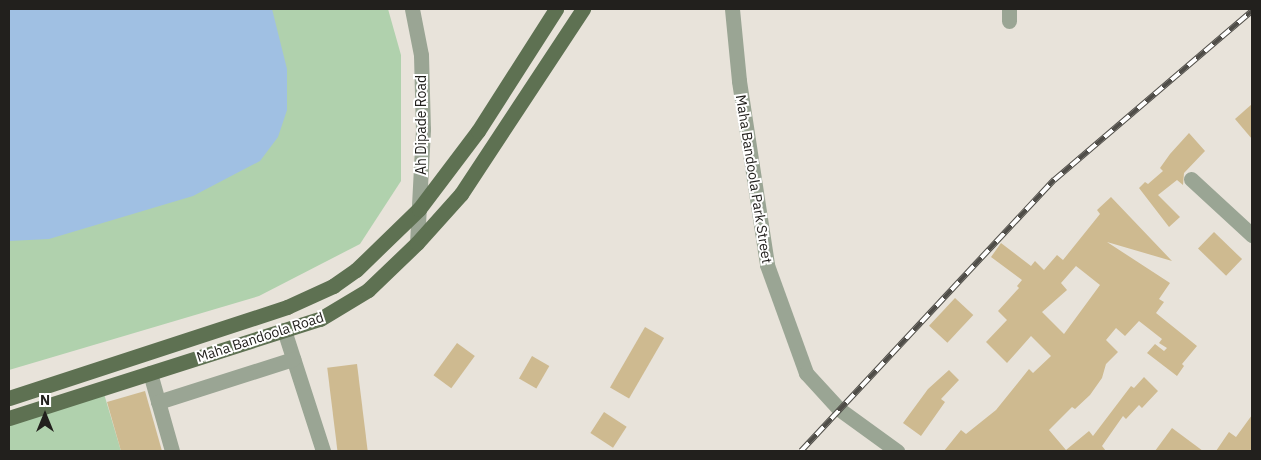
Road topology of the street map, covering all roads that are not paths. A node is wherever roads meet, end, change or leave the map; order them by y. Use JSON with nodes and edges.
{"nodes":[{"id":1,"x":412,"y":9,"type":"edge"},
{"id":2,"x":556,"y":9,"type":"edge"},
{"id":3,"x":583,"y":9,"type":"edge"},
{"id":4,"x":732,"y":9,"type":"edge"},
{"id":5,"x":1191,"y":179,"type":"dead end"},
{"id":6,"x":419,"y":209,"type":"junction"},
{"id":7,"x":1252,"y":235,"type":"edge"},
{"id":8,"x":417,"y":243,"type":"junction"},
{"id":9,"x":284,"y":330,"type":"junction"},
{"id":10,"x":293,"y":359,"type":"junction"},
{"id":11,"x":150,"y":373,"type":"junction"},
{"id":12,"x":9,"y":398,"type":"edge"},
{"id":13,"x":158,"y":402,"type":"junction"},
{"id":14,"x":9,"y":418,"type":"edge"},
{"id":15,"x":172,"y":451,"type":"edge"},
{"id":16,"x":323,"y":451,"type":"edge"},
{"id":17,"x":898,"y":451,"type":"edge"}],
"edges":[{"from":1,"to":6,"type":"street","name":"Ah Dipade Road"},
{"from":2,"to":6,"type":"main road","name":"Maha Bandoola Road"},
{"from":3,"to":8,"type":"main road","name":"Maha Bandoola Road"},
{"from":4,"to":17,"type":"street","name":"Maha Bandoola Park Street"},
{"from":5,"to":7,"type":"street"},
{"from":6,"to":8,"type":"street","name":"Ah Dipade Road"},
{"from":6,"to":12,"type":"main road","name":"Maha Bandoola Road"},
{"from":8,"to":9,"type":"main road","name":"Maha Bandoola Road"},
{"from":9,"to":10,"type":"street"},
{"from":9,"to":11,"type":"main road","name":"Maha Bandoola Road"},
{"from":10,"to":13,"type":"street"},
{"from":10,"to":16,"type":"street"},
{"from":11,"to":13,"type":"street"},
{"from":11,"to":14,"type":"main road","name":"Maha Bandoola Road"},
{"from":13,"to":15,"type":"street"}]}
